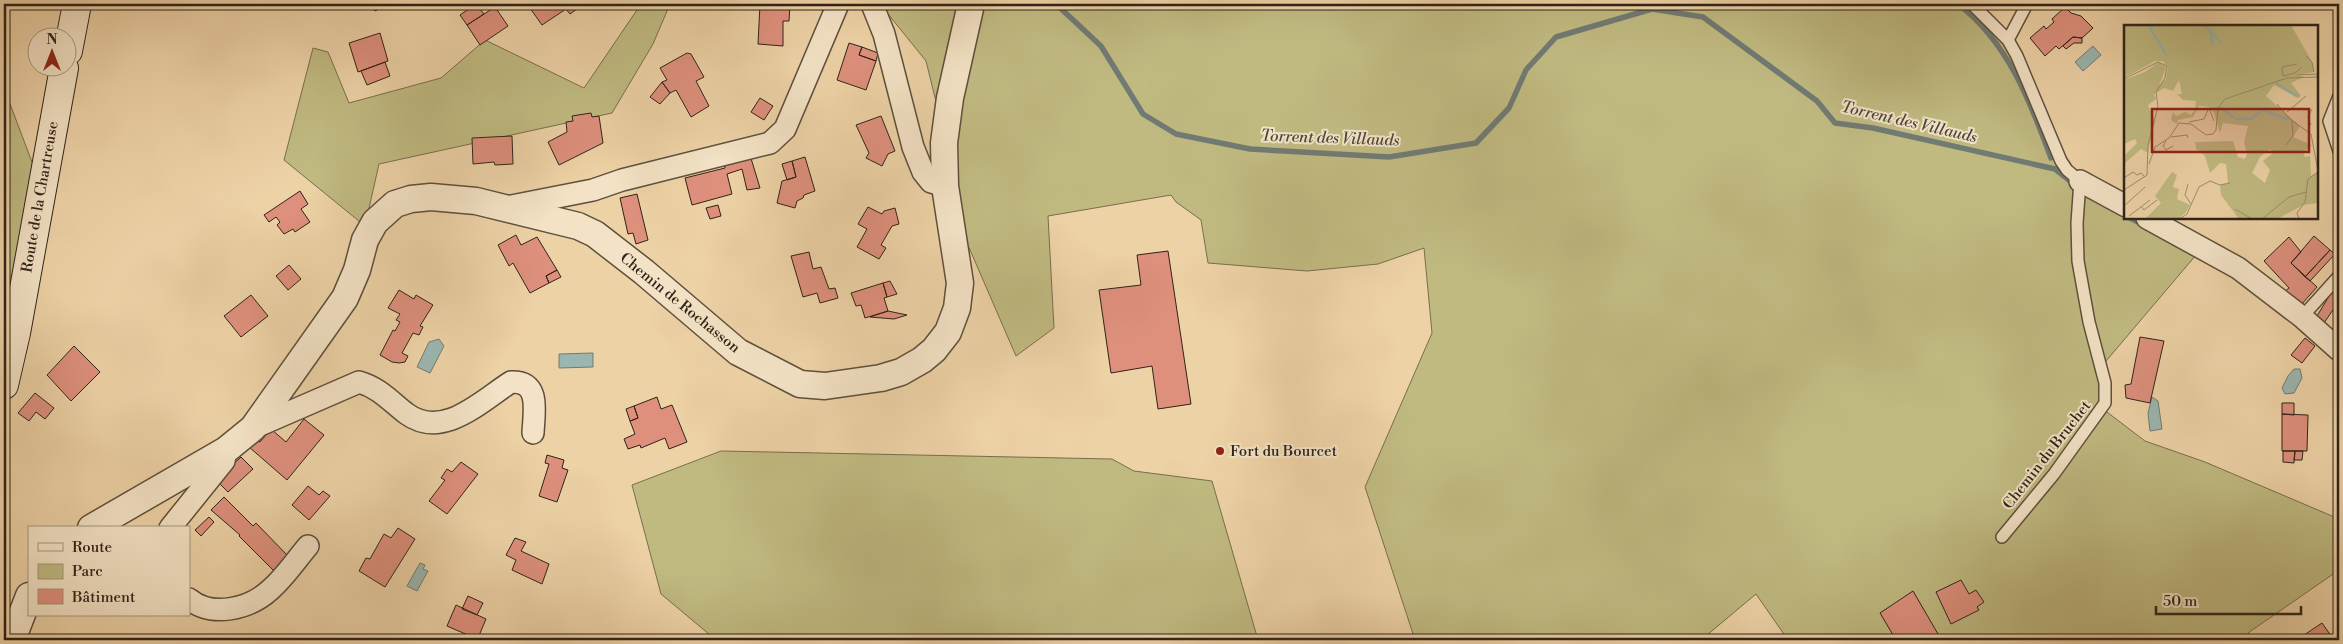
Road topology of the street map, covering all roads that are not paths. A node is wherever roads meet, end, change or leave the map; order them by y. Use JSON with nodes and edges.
{"nodes":[{"id":1,"x":77,"y":4,"type":"edge"},
{"id":2,"x":838,"y":4,"type":"edge"},
{"id":3,"x":872,"y":4,"type":"edge"},
{"id":4,"x":971,"y":4,"type":"edge"},
{"id":5,"x":1972,"y":4,"type":"edge"},
{"id":6,"x":2027,"y":4,"type":"edge"},
{"id":7,"x":72,"y":28,"type":"edge"},
{"id":8,"x":2008,"y":40,"type":"junction"},
{"id":9,"x":62,"y":78,"type":"edge"},
{"id":10,"x":2339,"y":96,"type":"edge"},
{"id":11,"x":2339,"y":151,"type":"edge"},
{"id":12,"x":2080,"y":181,"type":"junction"},
{"id":13,"x":945,"y":186,"type":"junction"},
{"id":14,"x":2124,"y":205,"type":"edge"},
{"id":15,"x":499,"y":208,"type":"junction"},
{"id":16,"x":2149,"y":219,"type":"edge"},
{"id":17,"x":2339,"y":276,"type":"edge"},
{"id":18,"x":2302,"y":317,"type":"junction"},
{"id":19,"x":2339,"y":350,"type":"edge"},
{"id":20,"x":4,"y":385,"type":"edge"},
{"id":21,"x":254,"y":428,"type":"junction"},
{"id":22,"x":533,"y":433,"type":"dead end"},
{"id":23,"x":226,"y":450,"type":"junction"},
{"id":24,"x":94,"y":526,"type":"edge"},
{"id":25,"x":172,"y":526,"type":"edge"},
{"id":26,"x":2002,"y":537,"type":"dead end"},
{"id":27,"x":308,"y":546,"type":"dead end"},
{"id":28,"x":28,"y":599,"type":"edge"},
{"id":29,"x":190,"y":600,"type":"edge"},
{"id":30,"x":12,"y":640,"type":"edge"}],
"edges":[{"from":1,"to":7,"type":"main road"},
{"from":2,"to":15,"type":"street"},
{"from":3,"to":13,"type":"street"},
{"from":4,"to":13,"type":"street","name":"Chemin de Rochasson"},
{"from":5,"to":8,"type":"lane"},
{"from":6,"to":8,"type":"lane"},
{"from":8,"to":12,"type":"lane"},
{"from":9,"to":20,"type":"main road","name":"Route de la Chartreuse"},
{"from":10,"to":11,"type":"lane"},
{"from":12,"to":14,"type":"street"},
{"from":12,"to":26,"type":"lane","name":"Chemin du Bruchet"},
{"from":13,"to":15,"type":"street","name":"Chemin de Rochasson"},
{"from":15,"to":21,"type":"street","name":"Chemin de Rochasson"},
{"from":16,"to":18,"type":"street"},
{"from":17,"to":18,"type":"lane"},
{"from":18,"to":19,"type":"street"},
{"from":21,"to":22,"type":"street","name":"Chemin de Rochasson"},
{"from":21,"to":23,"type":"street","name":"Chemin de Rochasson"},
{"from":23,"to":24,"type":"street","name":"Chemin de Rochasson"},
{"from":23,"to":25,"type":"street","name":"Chemin de Rochasson"},
{"from":27,"to":29,"type":"street"},
{"from":28,"to":30,"type":"street"}]}
